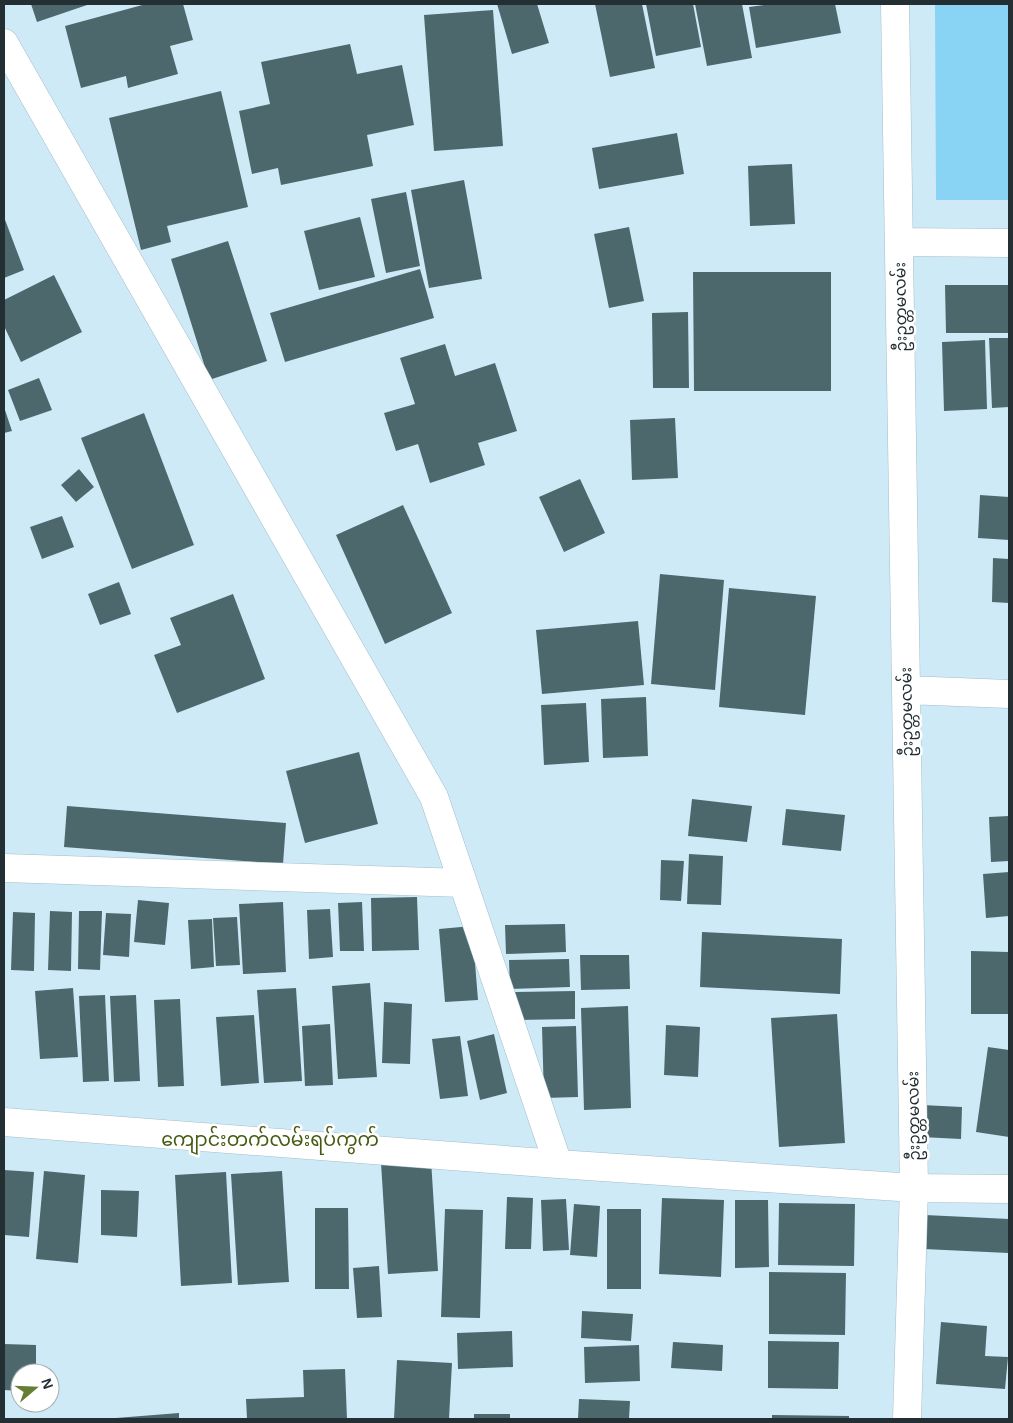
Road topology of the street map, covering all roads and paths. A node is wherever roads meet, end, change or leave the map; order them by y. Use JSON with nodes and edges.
{"nodes":[{"id":1,"x":895,"y":4,"type":"edge"},
{"id":2,"x":4,"y":43,"type":"edge"},
{"id":3,"x":899,"y":242,"type":"junction"},
{"id":4,"x":1009,"y":243,"type":"edge"},
{"id":5,"x":906,"y":690,"type":"junction"},
{"id":6,"x":1009,"y":694,"type":"edge"},
{"id":7,"x":4,"y":868,"type":"edge"},
{"id":8,"x":463,"y":883,"type":"junction"},
{"id":9,"x":4,"y":1122,"type":"edge"},
{"id":10,"x":558,"y":1164,"type":"junction"},
{"id":11,"x":914,"y":1188,"type":"junction"},
{"id":12,"x":1009,"y":1189,"type":"edge"},
{"id":13,"x":907,"y":1419,"type":"edge"}],
"edges":[{"from":1,"to":3,"type":"street","name":"ဦးဥတ္တမလမ်း"},
{"from":2,"to":8,"type":"street"},
{"from":3,"to":4,"type":"street"},
{"from":3,"to":5,"type":"street","name":"ဦးဥတ္တမလမ်း"},
{"from":5,"to":6,"type":"street"},
{"from":5,"to":11,"type":"street","name":"ဦးဥတ္တမလမ်း"},
{"from":7,"to":8,"type":"street"},
{"from":8,"to":10,"type":"street"},
{"from":9,"to":10,"type":"street"},
{"from":10,"to":11,"type":"street"},
{"from":11,"to":12,"type":"street"},
{"from":11,"to":13,"type":"street","name":"ဦးဥတ္တမလမ်း"}]}
